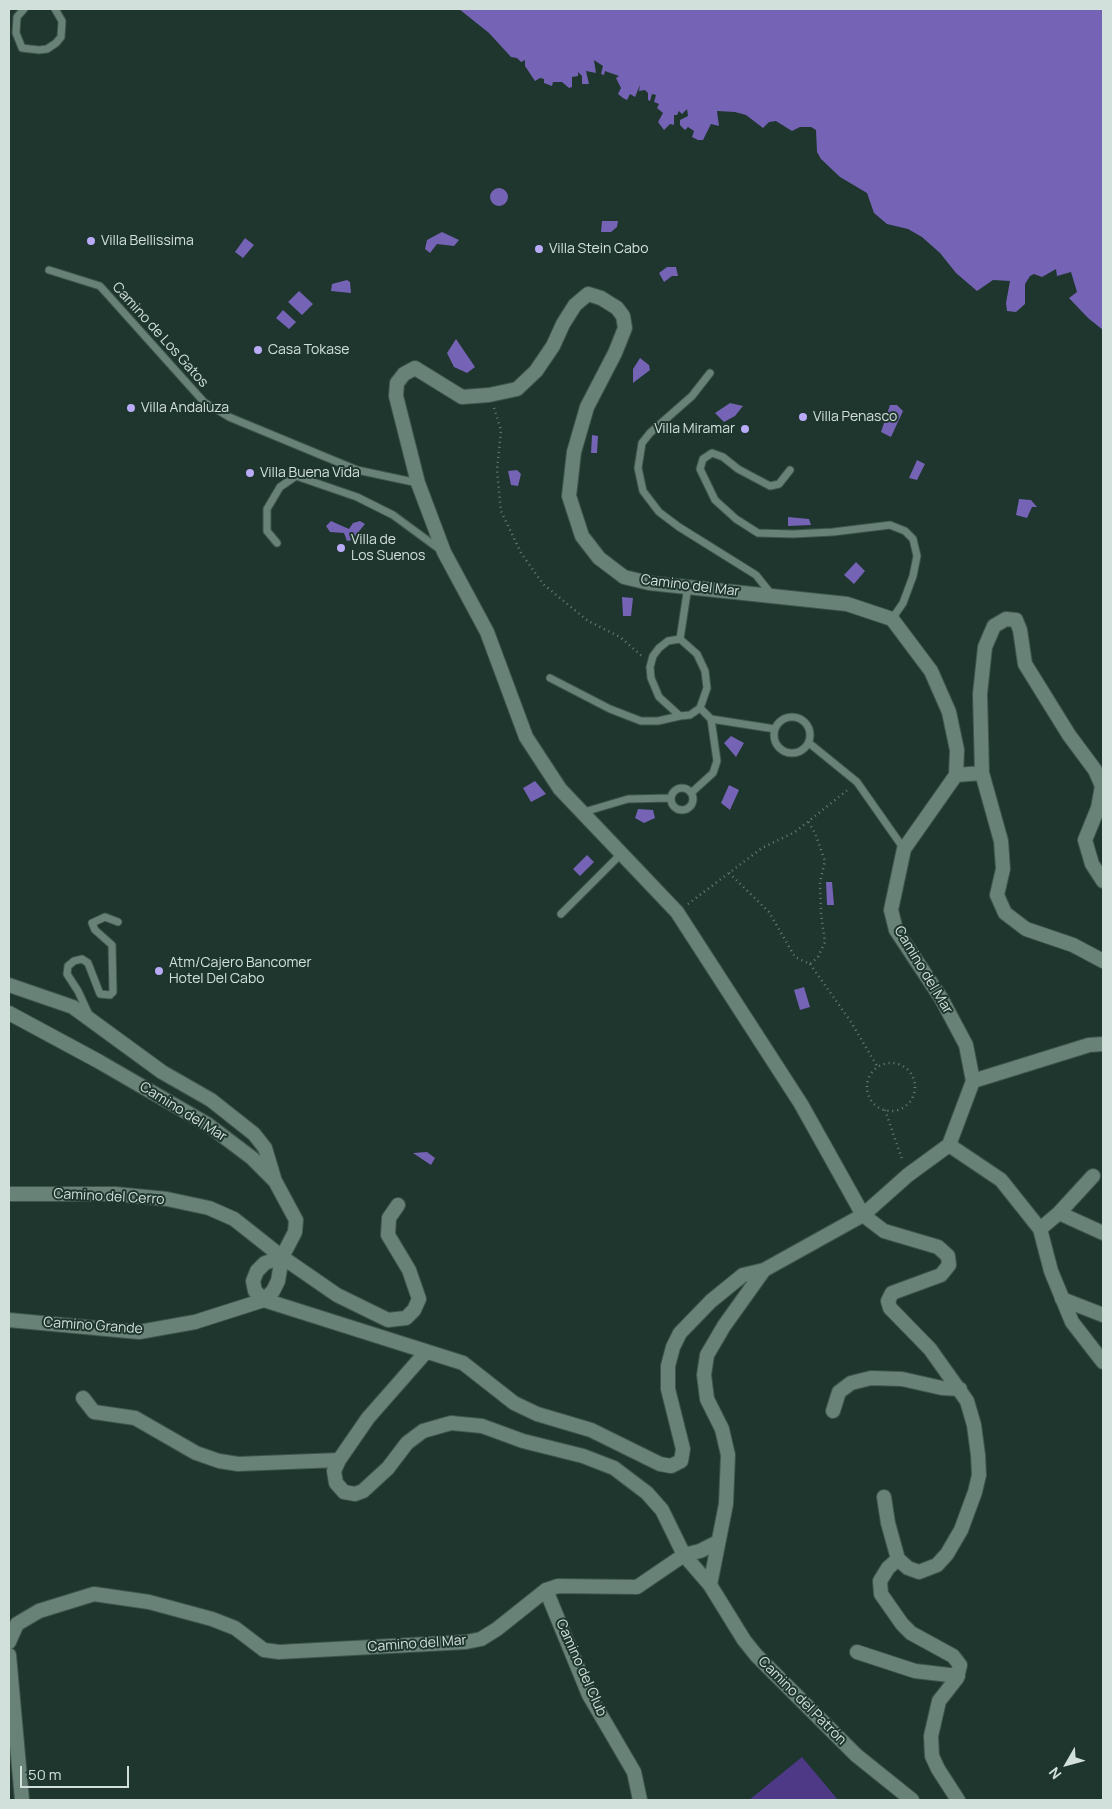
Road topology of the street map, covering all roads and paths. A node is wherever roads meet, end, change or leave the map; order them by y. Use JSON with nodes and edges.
{"nodes":[{"id":1,"x":24,"y":9,"type":"edge"},
{"id":2,"x":54,"y":9,"type":"edge"},
{"id":3,"x":49,"y":270,"type":"dead end"},
{"id":4,"x":710,"y":373,"type":"dead end"},
{"id":5,"x":489,"y":395,"type":"junction"},
{"id":6,"x":790,"y":470,"type":"dead end"},
{"id":7,"x":418,"y":483,"type":"junction"},
{"id":8,"x":277,"y":542,"type":"dead end"},
{"id":9,"x":444,"y":552,"type":"junction"},
{"id":10,"x":688,"y":586,"type":"junction"},
{"id":11,"x":772,"y":595,"type":"junction"},
{"id":12,"x":892,"y":620,"type":"junction"},
{"id":13,"x":680,"y":638,"type":"junction"},
{"id":14,"x":650,"y":667,"type":"junction"},
{"id":15,"x":550,"y":678,"type":"dead end"},
{"id":16,"x":700,"y":708,"type":"junction"},
{"id":17,"x":680,"y":716,"type":"junction"},
{"id":18,"x":710,"y":719,"type":"junction"},
{"id":19,"x":775,"y":729,"type":"junction"},
{"id":20,"x":809,"y":743,"type":"junction"},
{"id":21,"x":982,"y":773,"type":"junction"},
{"id":22,"x":956,"y":776,"type":"junction"},
{"id":23,"x":857,"y":782,"type":"junction"},
{"id":24,"x":691,"y":793,"type":"junction"},
{"id":25,"x":671,"y":798,"type":"junction"},
{"id":26,"x":584,"y":812,"type":"junction"},
{"id":27,"x":808,"y":821,"type":"junction"},
{"id":28,"x":904,"y":849,"type":"junction"},
{"id":29,"x":621,"y":854,"type":"junction"},
{"id":30,"x":729,"y":873,"type":"junction"},
{"id":31,"x":1103,"y":881,"type":"edge"},
{"id":32,"x":677,"y":912,"type":"junction"},
{"id":33,"x":561,"y":914,"type":"dead end"},
{"id":34,"x":118,"y":922,"type":"dead end"},
{"id":35,"x":1103,"y":961,"type":"edge"},
{"id":36,"x":810,"y":964,"type":"junction"},
{"id":37,"x":9,"y":985,"type":"edge"},
{"id":38,"x":9,"y":1014,"type":"edge"},
{"id":39,"x":91,"y":1019,"type":"junction"},
{"id":40,"x":1103,"y":1044,"type":"edge"},
{"id":41,"x":877,"y":1066,"type":"junction"},
{"id":42,"x":974,"y":1081,"type":"junction"},
{"id":43,"x":885,"y":1110,"type":"junction"},
{"id":44,"x":949,"y":1145,"type":"junction"},
{"id":45,"x":908,"y":1175,"type":"junction"},
{"id":46,"x":1093,"y":1176,"type":"dead end"},
{"id":47,"x":275,"y":1181,"type":"junction"},
{"id":48,"x":9,"y":1194,"type":"edge"},
{"id":49,"x":398,"y":1205,"type":"dead end"},
{"id":50,"x":1059,"y":1213,"type":"junction"},
{"id":51,"x":863,"y":1215,"type":"junction"},
{"id":52,"x":1040,"y":1229,"type":"junction"},
{"id":53,"x":1103,"y":1233,"type":"edge"},
{"id":54,"x":282,"y":1257,"type":"junction"},
{"id":55,"x":764,"y":1270,"type":"junction"},
{"id":56,"x":1062,"y":1299,"type":"junction"},
{"id":57,"x":264,"y":1300,"type":"junction"},
{"id":58,"x":1103,"y":1315,"type":"edge"},
{"id":59,"x":9,"y":1320,"type":"edge"},
{"id":60,"x":426,"y":1352,"type":"junction"},
{"id":61,"x":1103,"y":1362,"type":"edge"},
{"id":62,"x":960,"y":1389,"type":"junction"},
{"id":63,"x":83,"y":1398,"type":"dead end"},
{"id":64,"x":833,"y":1411,"type":"dead end"},
{"id":65,"x":340,"y":1460,"type":"junction"},
{"id":66,"x":884,"y":1497,"type":"dead end"},
{"id":67,"x":718,"y":1542,"type":"junction"},
{"id":68,"x":684,"y":1555,"type":"junction"},
{"id":69,"x":898,"y":1559,"type":"junction"},
{"id":70,"x":710,"y":1585,"type":"junction"},
{"id":71,"x":546,"y":1590,"type":"junction"},
{"id":72,"x":9,"y":1642,"type":"edge"},
{"id":73,"x":857,"y":1652,"type":"dead end"},
{"id":74,"x":9,"y":1655,"type":"edge"},
{"id":75,"x":958,"y":1676,"type":"junction"},
{"id":76,"x":22,"y":1800,"type":"edge"},
{"id":77,"x":640,"y":1800,"type":"edge"},
{"id":78,"x":912,"y":1800,"type":"edge"},
{"id":79,"x":958,"y":1800,"type":"edge"}],
"edges":[{"from":1,"to":2,"type":"lane"},
{"from":3,"to":7,"type":"lane","name":"Camino de Los Gatos"},
{"from":4,"to":11,"type":"lane"},
{"from":5,"to":7,"type":"street","name":"Camino del Mar"},
{"from":5,"to":10,"type":"street","name":"Camino del Mar"},
{"from":5,"to":14,"type":"path"},
{"from":6,"to":12,"type":"lane"},
{"from":7,"to":9,"type":"street","name":"Camino del Mar"},
{"from":8,"to":9,"type":"lane"},
{"from":9,"to":26,"type":"street","name":"Camino del Mar"},
{"from":10,"to":11,"type":"street","name":"Camino del Mar"},
{"from":10,"to":13,"type":"lane"},
{"from":11,"to":12,"type":"street","name":"Camino del Mar"},
{"from":12,"to":22,"type":"street"},
{"from":13,"to":14,"type":"lane"},
{"from":13,"to":16,"type":"lane"},
{"from":14,"to":17,"type":"lane"},
{"from":15,"to":17,"type":"lane"},
{"from":16,"to":17,"type":"lane"},
{"from":16,"to":18,"type":"lane"},
{"from":18,"to":19,"type":"lane"},
{"from":18,"to":24,"type":"lane"},
{"from":19,"to":20,"type":"lane"},
{"from":19,"to":20,"type":"lane"},
{"from":20,"to":23,"type":"lane"},
{"from":21,"to":22,"type":"street"},
{"from":21,"to":31,"type":"street"},
{"from":21,"to":35,"type":"street"},
{"from":22,"to":28,"type":"street","name":"Camino del Mar"},
{"from":23,"to":27,"type":"path"},
{"from":23,"to":28,"type":"lane"},
{"from":24,"to":25,"type":"lane"},
{"from":24,"to":25,"type":"lane"},
{"from":25,"to":26,"type":"lane"},
{"from":26,"to":29,"type":"street","name":"Camino del Mar"},
{"from":27,"to":30,"type":"path"},
{"from":27,"to":36,"type":"path"},
{"from":28,"to":42,"type":"street","name":"Camino del Mar"},
{"from":29,"to":32,"type":"street","name":"Camino del Mar"},
{"from":29,"to":33,"type":"lane"},
{"from":30,"to":32,"type":"path"},
{"from":30,"to":36,"type":"path"},
{"from":32,"to":51,"type":"street","name":"Camino del Mar"},
{"from":34,"to":39,"type":"lane"},
{"from":36,"to":41,"type":"path"},
{"from":37,"to":39,"type":"street"},
{"from":38,"to":47,"type":"street","name":"Camino del Mar"},
{"from":39,"to":47,"type":"street"},
{"from":40,"to":42,"type":"street"},
{"from":41,"to":43,"type":"path"},
{"from":41,"to":43,"type":"path"},
{"from":42,"to":44,"type":"street"},
{"from":43,"to":45,"type":"path"},
{"from":44,"to":45,"type":"street"},
{"from":44,"to":52,"type":"street"},
{"from":45,"to":51,"type":"street"},
{"from":46,"to":50,"type":"street"},
{"from":47,"to":54,"type":"street","name":"Camino del Mar"},
{"from":48,"to":54,"type":"street","name":"Camino del Cerro"},
{"from":49,"to":54,"type":"street","name":"Camino del Cerro"},
{"from":50,"to":52,"type":"street"},
{"from":50,"to":53,"type":"street"},
{"from":51,"to":55,"type":"street"},
{"from":51,"to":62,"type":"street"},
{"from":52,"to":56,"type":"street"},
{"from":54,"to":57,"type":"street","name":"Camino del Mar"},
{"from":54,"to":57,"type":"street"},
{"from":55,"to":60,"type":"street"},
{"from":55,"to":67,"type":"street"},
{"from":56,"to":58,"type":"street"},
{"from":56,"to":61,"type":"street"},
{"from":57,"to":59,"type":"street","name":"Camino Grande"},
{"from":57,"to":60,"type":"street"},
{"from":60,"to":65,"type":"street"},
{"from":62,"to":64,"type":"street"},
{"from":62,"to":69,"type":"street"},
{"from":63,"to":65,"type":"street"},
{"from":65,"to":68,"type":"street"},
{"from":66,"to":69,"type":"street"},
{"from":67,"to":68,"type":"street","name":"Camino del Mar"},
{"from":67,"to":70,"type":"street"},
{"from":68,"to":70,"type":"street","name":"Camino del Patrón"},
{"from":68,"to":71,"type":"street","name":"Camino del Mar"},
{"from":69,"to":75,"type":"street"},
{"from":70,"to":78,"type":"street","name":"Camino del Patrón"},
{"from":71,"to":72,"type":"street","name":"Camino del Mar"},
{"from":71,"to":77,"type":"street","name":"Camino del Club"},
{"from":73,"to":75,"type":"street"},
{"from":74,"to":76,"type":"street"},
{"from":75,"to":79,"type":"street"}]}
